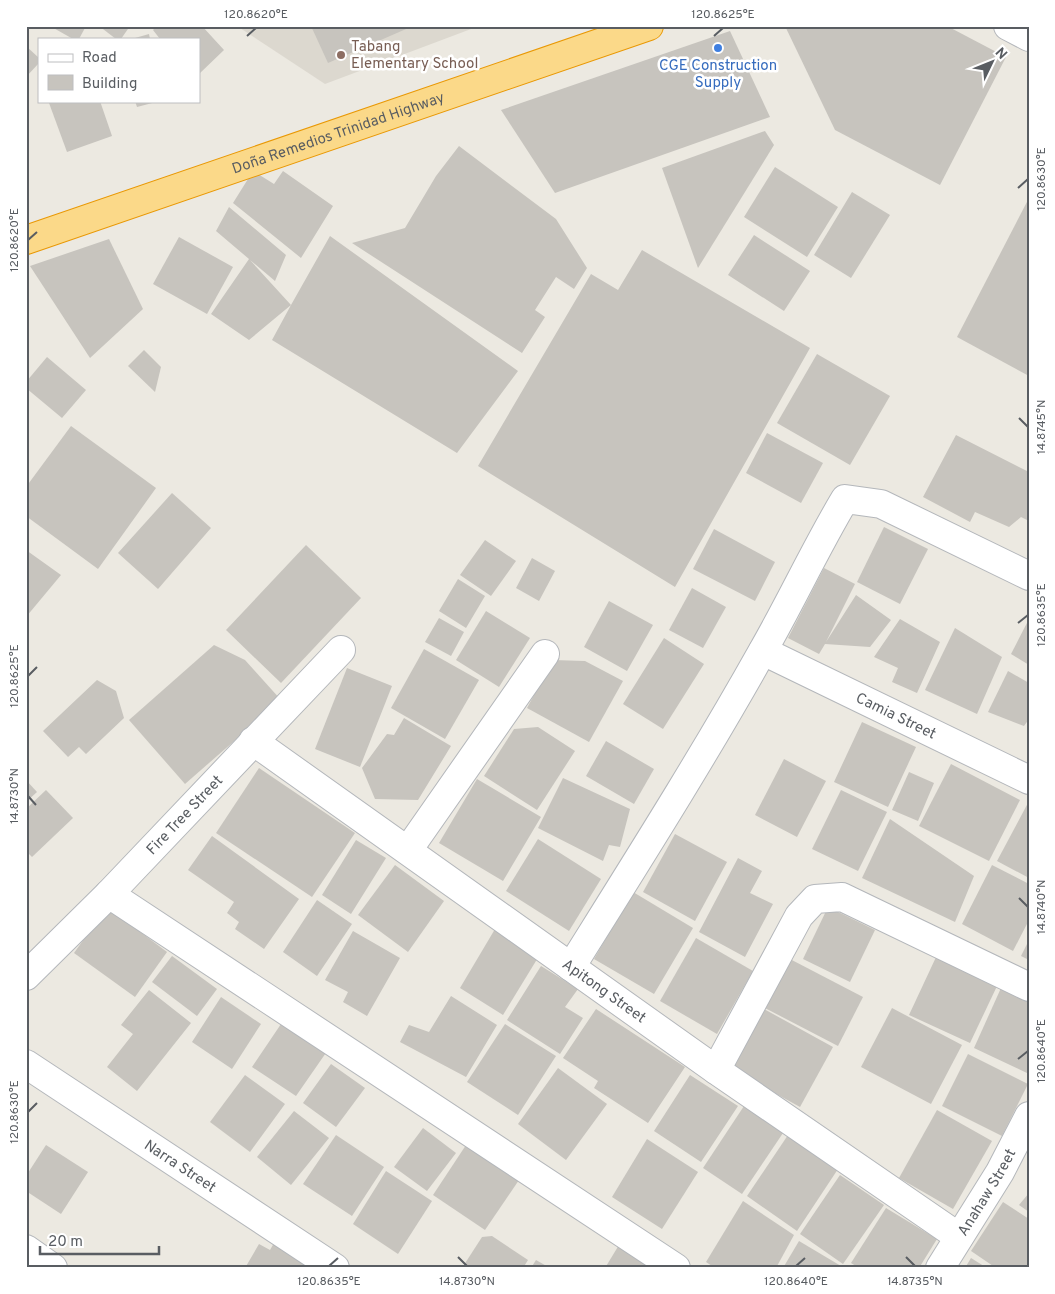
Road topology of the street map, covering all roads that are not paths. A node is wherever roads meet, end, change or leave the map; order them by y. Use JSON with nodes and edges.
{"nodes":[{"id":1,"x":649,"y":26,"type":"edge"},
{"id":2,"x":1008,"y":26,"type":"edge"},
{"id":3,"x":1029,"y":37,"type":"edge"},
{"id":4,"x":26,"y":240,"type":"edge"},
{"id":5,"x":1029,"y":576,"type":"edge"},
{"id":6,"x":341,"y":650,"type":"dead end"},
{"id":7,"x":763,"y":651,"type":"junction"},
{"id":8,"x":545,"y":654,"type":"dead end"},
{"id":9,"x":253,"y":741,"type":"junction"},
{"id":10,"x":1029,"y":780,"type":"edge"},
{"id":11,"x":408,"y":850,"type":"junction"},
{"id":12,"x":108,"y":894,"type":"junction"},
{"id":13,"x":571,"y":967,"type":"junction"},
{"id":14,"x":26,"y":976,"type":"edge"},
{"id":15,"x":1029,"y":988,"type":"edge"},
{"id":16,"x":26,"y":1064,"type":"edge"},
{"id":17,"x":716,"y":1070,"type":"junction"},
{"id":18,"x":1029,"y":1116,"type":"edge"},
{"id":19,"x":959,"y":1237,"type":"junction"},
{"id":20,"x":26,"y":1249,"type":"edge"},
{"id":21,"x":53,"y":1268,"type":"edge"},
{"id":22,"x":335,"y":1268,"type":"edge"},
{"id":23,"x":676,"y":1268,"type":"edge"},
{"id":24,"x":940,"y":1268,"type":"edge"}],
"edges":[{"from":1,"to":4,"type":"highway","name":"Doña Remedios Trinidad Highway"},
{"from":2,"to":3,"type":"street"},
{"from":5,"to":7,"type":"street"},
{"from":6,"to":9,"type":"street","name":"Fire Tree Street"},
{"from":7,"to":10,"type":"street","name":"Camia Street"},
{"from":7,"to":13,"type":"street"},
{"from":8,"to":11,"type":"street"},
{"from":9,"to":11,"type":"street","name":"Apitong Street"},
{"from":9,"to":12,"type":"street","name":"Fire Tree Street"},
{"from":11,"to":13,"type":"street","name":"Apitong Street"},
{"from":12,"to":14,"type":"street","name":"Fire Tree Street"},
{"from":12,"to":23,"type":"street"},
{"from":13,"to":17,"type":"street","name":"Apitong Street"},
{"from":15,"to":17,"type":"street"},
{"from":16,"to":22,"type":"street","name":"Narra Street"},
{"from":17,"to":19,"type":"street","name":"Apitong Street"},
{"from":18,"to":19,"type":"street","name":"Anahaw Street"},
{"from":19,"to":24,"type":"street","name":"Anahaw Street"},
{"from":20,"to":21,"type":"street"}]}
